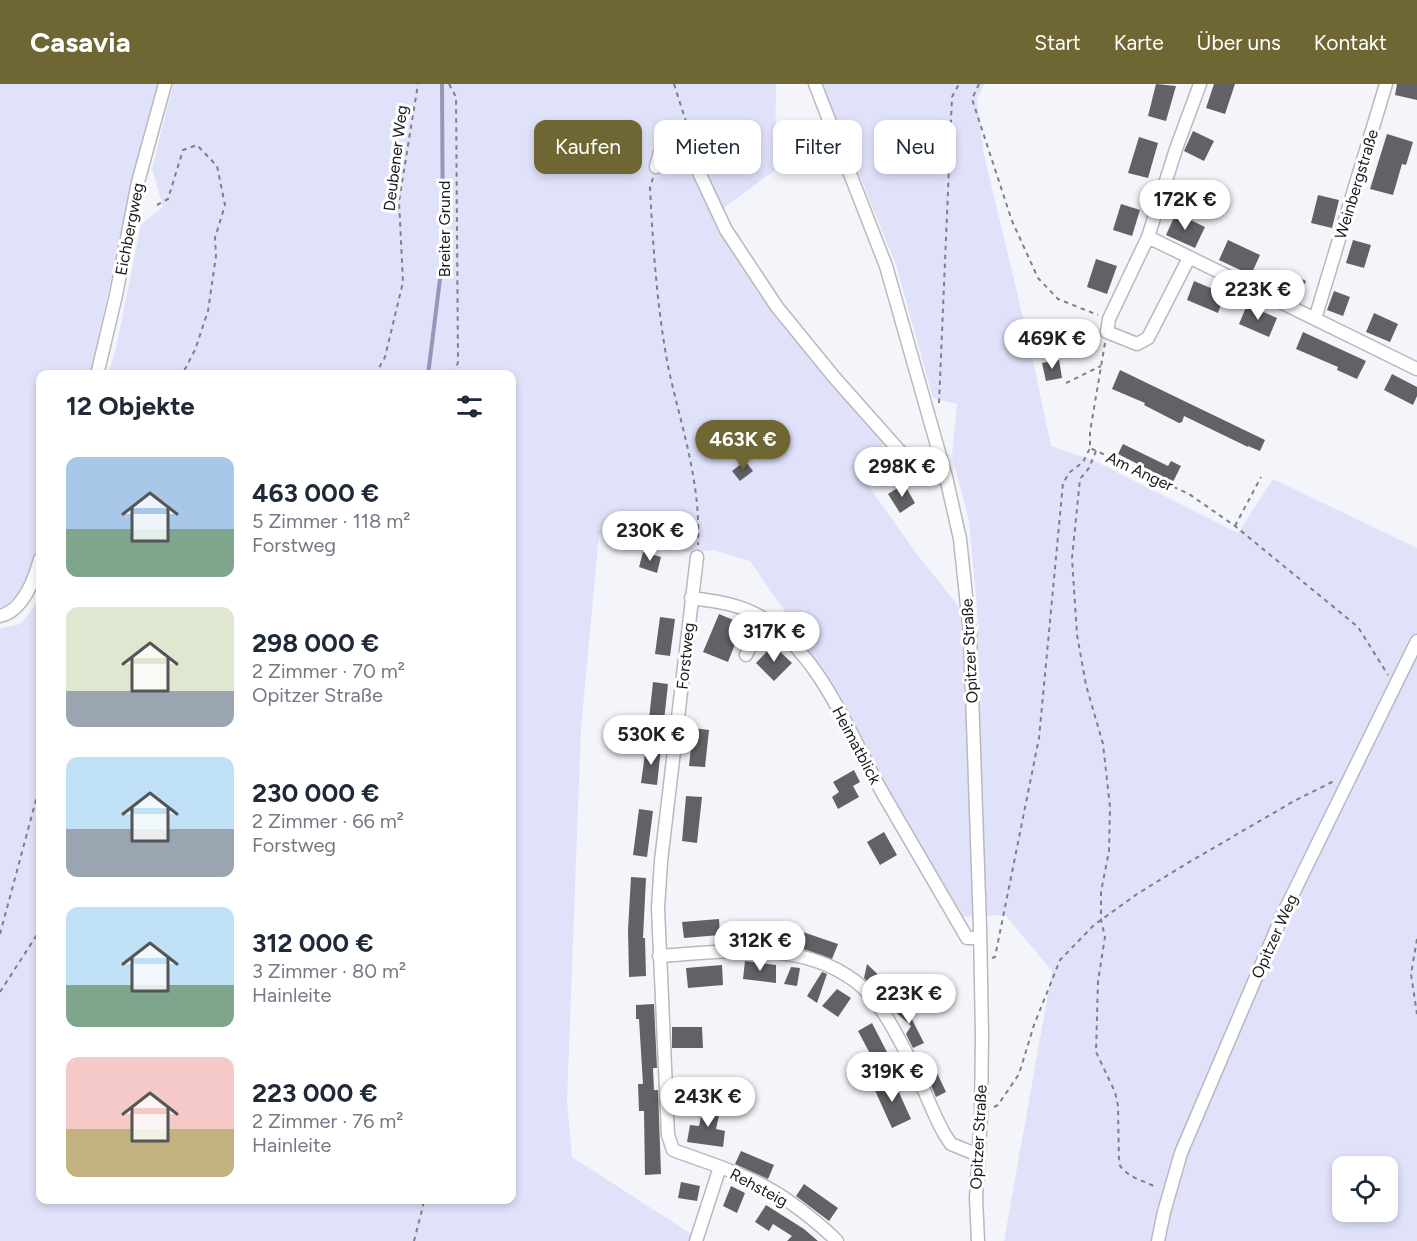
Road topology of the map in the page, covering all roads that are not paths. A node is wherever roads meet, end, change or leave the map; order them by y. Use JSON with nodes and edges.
{"nodes":[{"id":1,"x":165,"y":84,"type":"edge"},
{"id":2,"x":815,"y":84,"type":"edge"},
{"id":3,"x":1200,"y":84,"type":"edge"},
{"id":4,"x":1386,"y":84,"type":"edge"},
{"id":5,"x":700,"y":174,"type":"edge"},
{"id":6,"x":1148,"y":237,"type":"junction"},
{"id":7,"x":1189,"y":258,"type":"junction"},
{"id":8,"x":1315,"y":319,"type":"junction"},
{"id":9,"x":1417,"y":369,"type":"edge"},
{"id":10,"x":98,"y":370,"type":"edge"},
{"id":11,"x":946,"y":477,"type":"junction"},
{"id":12,"x":697,"y":557,"type":"road end"},
{"id":13,"x":36,"y":569,"type":"edge"},
{"id":14,"x":691,"y":598,"type":"junction"},
{"id":15,"x":0,"y":616,"type":"edge"},
{"id":16,"x":763,"y":619,"type":"junction"},
{"id":17,"x":1417,"y":641,"type":"edge"},
{"id":18,"x":746,"y":655,"type":"dead end"},
{"id":19,"x":980,"y":938,"type":"junction"},
{"id":20,"x":659,"y":956,"type":"junction"},
{"id":21,"x":673,"y":1150,"type":"joint"},
{"id":22,"x":978,"y":1155,"type":"junction"},
{"id":23,"x":720,"y":1167,"type":"junction"},
{"id":24,"x":696,"y":1241,"type":"edge"},
{"id":25,"x":837,"y":1241,"type":"edge"},
{"id":26,"x":978,"y":1241,"type":"edge"},
{"id":27,"x":1158,"y":1241,"type":"edge"}],
"edges":[{"from":1,"to":10,"type":"street","name":"Eichbergweg"},
{"from":2,"to":11,"type":"street","name":"Opitzer Straße"},
{"from":3,"to":6,"type":"street"},
{"from":4,"to":8,"type":"street","name":"Weinbergstraße"},
{"from":5,"to":11,"type":"street"},
{"from":6,"to":7,"type":"street"},
{"from":6,"to":7,"type":"street"},
{"from":7,"to":8,"type":"street"},
{"from":8,"to":9,"type":"street"},
{"from":11,"to":19,"type":"street","name":"Opitzer Straße"},
{"from":12,"to":14,"type":"street","name":"Forstweg"},
{"from":13,"to":15,"type":"street"},
{"from":14,"to":16,"type":"street","name":"Heimatblick"},
{"from":14,"to":20,"type":"street","name":"Forstweg"},
{"from":16,"to":18,"type":"street"},
{"from":16,"to":19,"type":"street","name":"Heimatblick"},
{"from":17,"to":27,"type":"street","name":"Opitzer Weg"},
{"from":19,"to":22,"type":"street","name":"Opitzer Straße"},
{"from":20,"to":21,"type":"street","name":"Forstweg"},
{"from":20,"to":22,"type":"street"},
{"from":21,"to":23,"type":"street","name":"Rehsteig"},
{"from":22,"to":26,"type":"street","name":"Opitzer Straße"},
{"from":23,"to":24,"type":"street"},
{"from":23,"to":25,"type":"street","name":"Rehsteig"}]}
